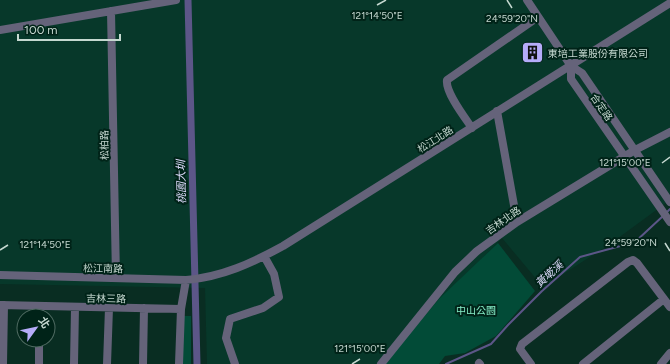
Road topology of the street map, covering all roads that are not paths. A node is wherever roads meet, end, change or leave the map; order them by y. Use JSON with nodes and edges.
{"nodes":[{"id":1,"x":130,"y":0,"type":"edge"},
{"id":2,"x":176,"y":0,"type":"edge"},
{"id":3,"x":527,"y":0,"type":"edge"},
{"id":4,"x":670,"y":3,"type":"edge"},
{"id":5,"x":137,"y":6,"type":"junction"},
{"id":6,"x":111,"y":11,"type":"junction"},
{"id":7,"x":538,"y":17,"type":"junction"},
{"id":8,"x":0,"y":30,"type":"edge"},
{"id":9,"x":571,"y":66,"type":"junction"},
{"id":10,"x":497,"y":112,"type":"junction"},
{"id":11,"x":472,"y":128,"type":"junction"},
{"id":12,"x":670,"y":132,"type":"edge"},
{"id":13,"x":635,"y":150,"type":"junction"},
{"id":14,"x":624,"y":156,"type":"junction"},
{"id":15,"x":670,"y":202,"type":"edge"},
{"id":16,"x":666,"y":217,"type":"edge"},
{"id":17,"x":517,"y":222,"type":"junction"},
{"id":18,"x":264,"y":256,"type":"junction"},
{"id":19,"x":0,"y":275,"type":"edge"},
{"id":20,"x":116,"y":278,"type":"junction"},
{"id":21,"x":204,"y":278,"type":"joint"},
{"id":22,"x":188,"y":279,"type":"junction"},
{"id":23,"x":664,"y":299,"type":"junction"},
{"id":24,"x":2,"y":305,"type":"edge"},
{"id":25,"x":40,"y":306,"type":"joint"},
{"id":26,"x":75,"y":307,"type":"junction"},
{"id":27,"x":670,"y":307,"type":"edge"},
{"id":28,"x":109,"y":308,"type":"junction"},
{"id":29,"x":144,"y":308,"type":"junction"},
{"id":30,"x":181,"y":309,"type":"junction"},
{"id":31,"x":39,"y":348,"type":"edge"},
{"id":32,"x":670,"y":353,"type":"edge"},
{"id":33,"x":3,"y":364,"type":"edge"},
{"id":34,"x":39,"y":364,"type":"edge"},
{"id":35,"x":74,"y":364,"type":"edge"},
{"id":36,"x":107,"y":364,"type":"edge"},
{"id":37,"x":142,"y":364,"type":"edge"},
{"id":38,"x":179,"y":364,"type":"edge"},
{"id":39,"x":235,"y":364,"type":"edge"},
{"id":40,"x":381,"y":364,"type":"edge"},
{"id":41,"x":531,"y":364,"type":"edge"},
{"id":42,"x":584,"y":364,"type":"edge"},
{"id":43,"x":661,"y":364,"type":"edge"}],
"edges":[{"from":1,"to":5,"type":"street"},
{"from":2,"to":5,"type":"street"},
{"from":3,"to":7,"type":"street","name":"合定路"},
{"from":4,"to":9,"type":"street","name":"松江北路"},
{"from":5,"to":6,"type":"street"},
{"from":6,"to":8,"type":"street"},
{"from":6,"to":20,"type":"street","name":"松柏路"},
{"from":7,"to":9,"type":"street","name":"合定路"},
{"from":7,"to":11,"type":"street"},
{"from":9,"to":10,"type":"street","name":"松江北路"},
{"from":9,"to":13,"type":"street","name":"合定路"},
{"from":9,"to":14,"type":"street","name":"合定路"},
{"from":10,"to":11,"type":"street","name":"松江北路"},
{"from":10,"to":17,"type":"street"},
{"from":11,"to":18,"type":"street","name":"松江北路"},
{"from":12,"to":13,"type":"street","name":"吉林北路"},
{"from":13,"to":14,"type":"street","name":"吉林北路"},
{"from":13,"to":15,"type":"street","name":"合定路"},
{"from":14,"to":16,"type":"street","name":"合定路"},
{"from":14,"to":17,"type":"street","name":"吉林北路"},
{"from":17,"to":40,"type":"street","name":"吉林北路"},
{"from":18,"to":21,"type":"street","name":"松江北路"},
{"from":18,"to":39,"type":"street"},
{"from":19,"to":20,"type":"street","name":"松江南路"},
{"from":20,"to":22,"type":"street","name":"松江南路"},
{"from":21,"to":22,"type":"street","name":"松江南路"},
{"from":22,"to":30,"type":"street"},
{"from":23,"to":27,"type":"street"},
{"from":23,"to":41,"type":"street"},
{"from":23,"to":42,"type":"street"},
{"from":24,"to":25,"type":"street","name":"吉林三路"},
{"from":24,"to":33,"type":"street"},
{"from":25,"to":26,"type":"street","name":"吉林三路"},
{"from":26,"to":28,"type":"street","name":"吉林三路"},
{"from":26,"to":35,"type":"street"},
{"from":28,"to":29,"type":"street","name":"吉林三路"},
{"from":28,"to":36,"type":"street"},
{"from":29,"to":30,"type":"street","name":"吉林三路"},
{"from":29,"to":37,"type":"street"},
{"from":30,"to":38,"type":"street"},
{"from":31,"to":34,"type":"street"},
{"from":32,"to":43,"type":"street"}]}
